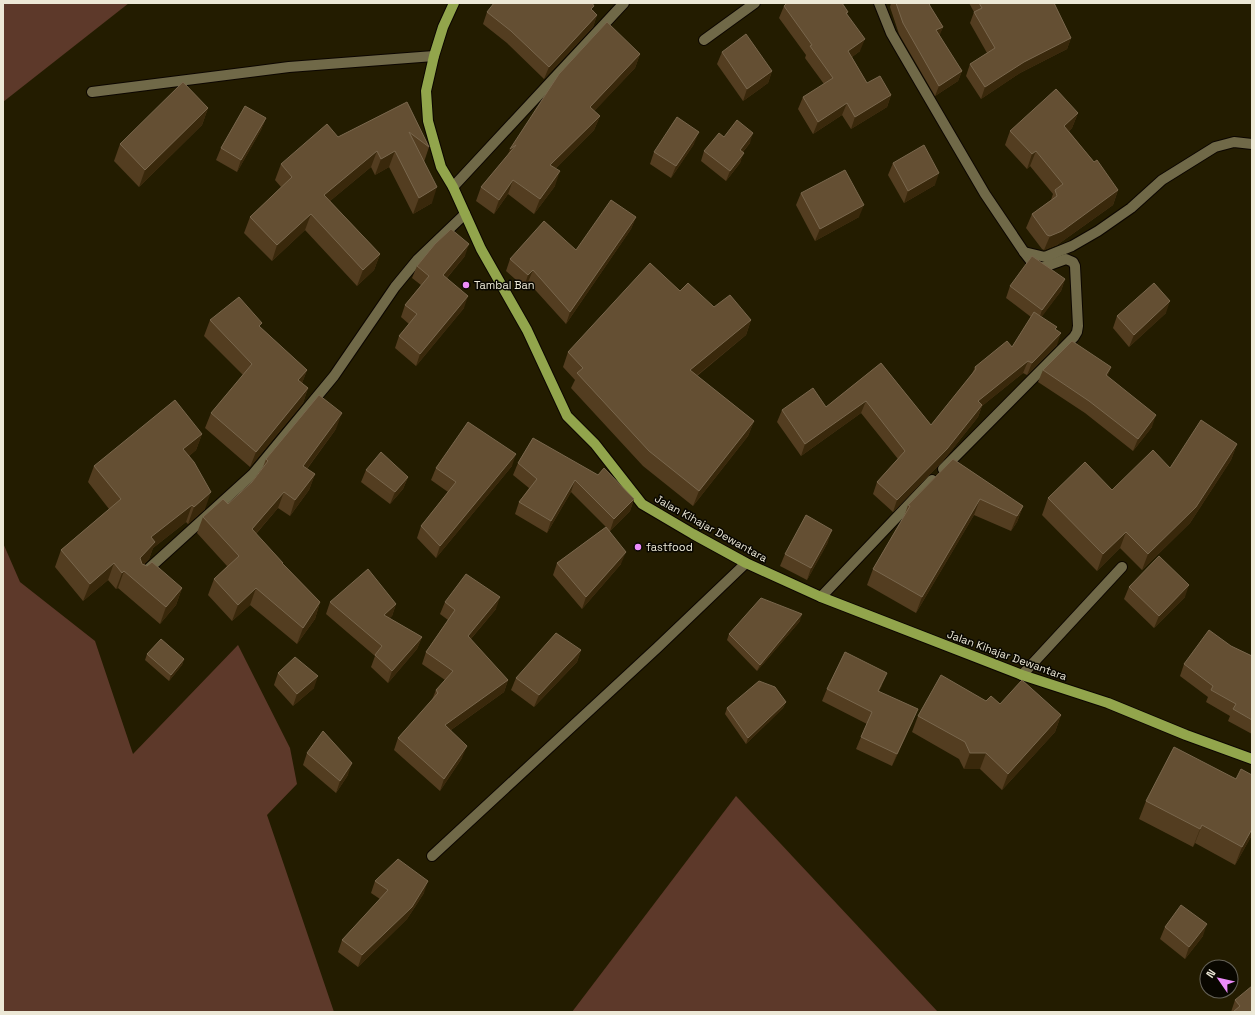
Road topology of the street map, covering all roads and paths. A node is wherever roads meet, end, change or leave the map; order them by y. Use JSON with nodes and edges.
{"nodes":[{"id":1,"x":454,"y":3,"type":"edge"},
{"id":2,"x":624,"y":3,"type":"edge"},
{"id":3,"x":755,"y":3,"type":"edge"},
{"id":4,"x":879,"y":3,"type":"edge"},
{"id":5,"x":704,"y":40,"type":"dead end"},
{"id":6,"x":434,"y":56,"type":"junction"},
{"id":7,"x":92,"y":92,"type":"dead end"},
{"id":8,"x":1252,"y":144,"type":"edge"},
{"id":9,"x":453,"y":187,"type":"junction"},
{"id":10,"x":465,"y":214,"type":"junction"},
{"id":11,"x":1024,"y":252,"type":"junction"},
{"id":12,"x":746,"y":563,"type":"junction"},
{"id":13,"x":1122,"y":567,"type":"dead end"},
{"id":14,"x":140,"y":576,"type":"edge"},
{"id":15,"x":820,"y":598,"type":"junction"},
{"id":16,"x":1022,"y":675,"type":"junction"},
{"id":17,"x":1252,"y":758,"type":"edge"},
{"id":18,"x":432,"y":856,"type":"dead end"}],
"edges":[{"from":1,"to":6,"type":"main road","name":"Jalan Kihajar Dewantara"},
{"from":2,"to":9,"type":"street"},
{"from":3,"to":5,"type":"street"},
{"from":4,"to":11,"type":"street"},
{"from":6,"to":7,"type":"street"},
{"from":6,"to":9,"type":"main road","name":"Jalan Kihajar Dewantara"},
{"from":8,"to":11,"type":"street"},
{"from":9,"to":10,"type":"main road","name":"Jalan Kihajar Dewantara"},
{"from":10,"to":12,"type":"main road","name":"Jalan Kihajar Dewantara"},
{"from":10,"to":14,"type":"street"},
{"from":11,"to":15,"type":"street"},
{"from":12,"to":15,"type":"main road","name":"Jalan Kihajar Dewantara"},
{"from":12,"to":18,"type":"street"},
{"from":13,"to":16,"type":"street"},
{"from":15,"to":16,"type":"main road","name":"Jalan Kihajar Dewantara"},
{"from":16,"to":17,"type":"main road","name":"Jalan Kihajar Dewantara"}]}
